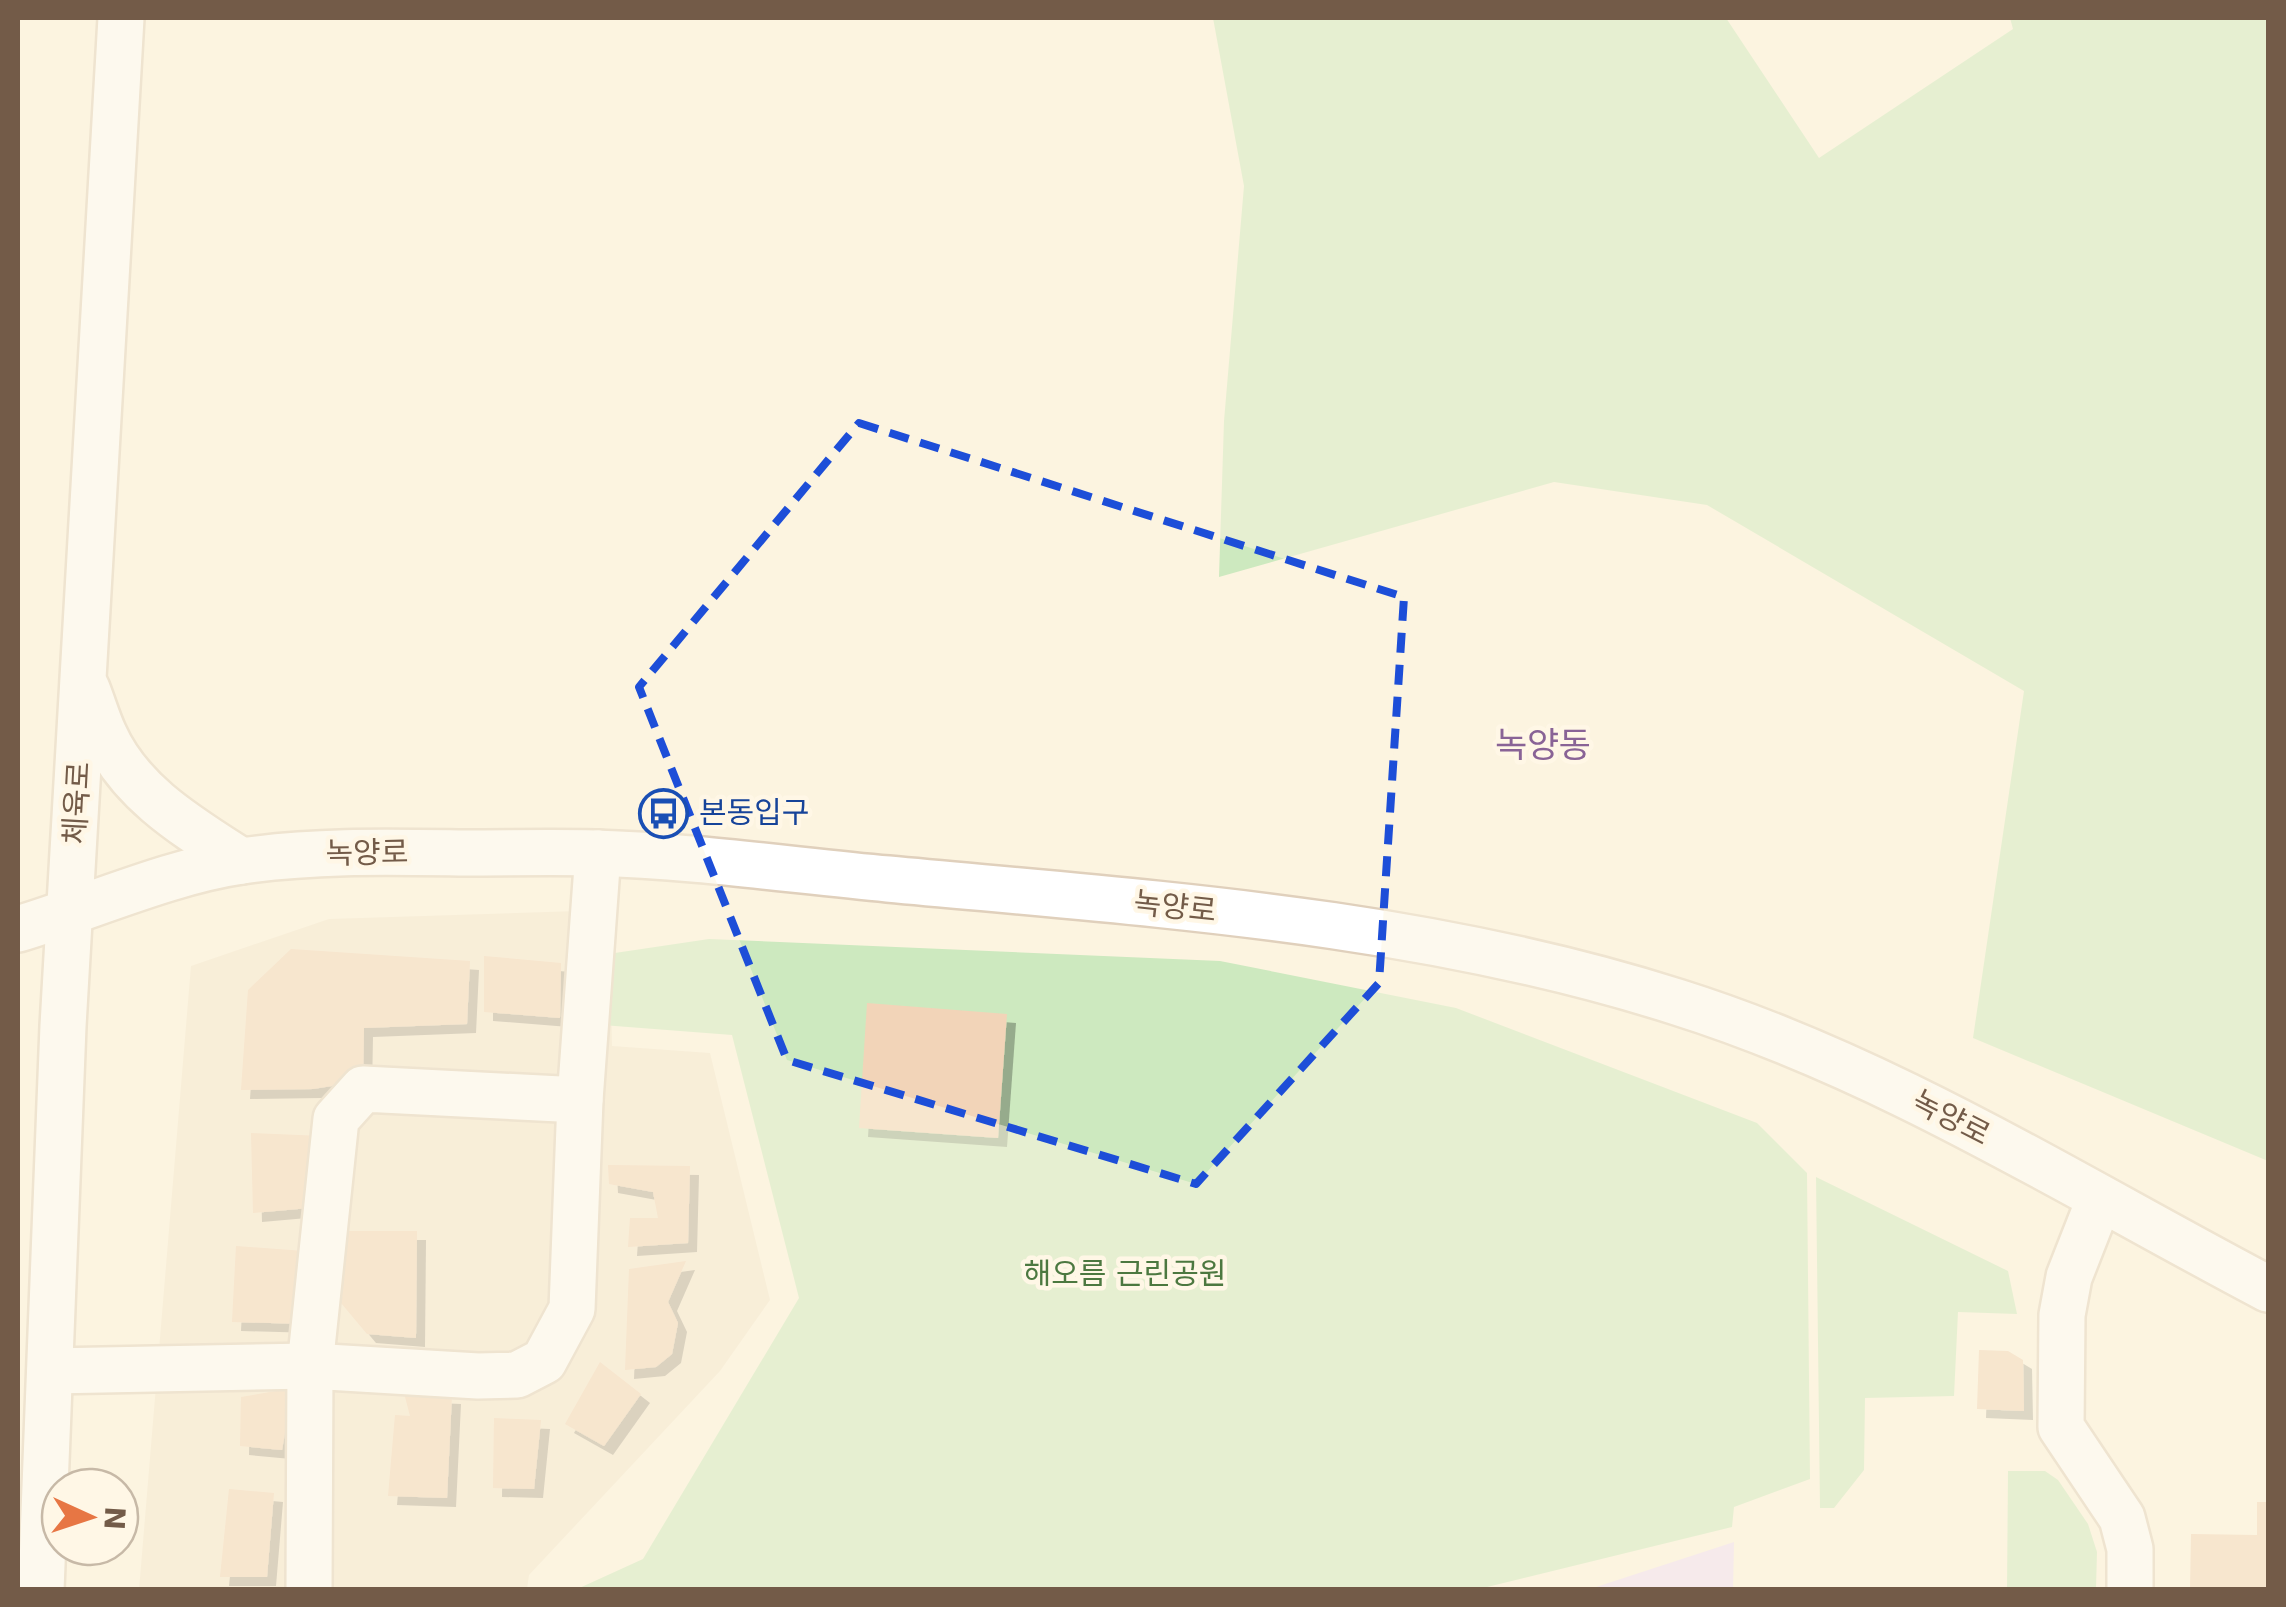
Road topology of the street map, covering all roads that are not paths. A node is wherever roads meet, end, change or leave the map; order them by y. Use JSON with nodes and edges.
{"nodes":[{"id":1,"x":120,"y":18,"type":"edge"},
{"id":2,"x":82,"y":675,"type":"junction"},
{"id":3,"x":598,"y":853,"type":"junction"},
{"id":4,"x":241,"y":861,"type":"junction"},
{"id":5,"x":71,"y":913,"type":"junction"},
{"id":6,"x":18,"y":930,"type":"edge"},
{"id":7,"x":580,"y":1100,"type":"junction"},
{"id":8,"x":2100,"y":1198,"type":"junction"},
{"id":9,"x":2268,"y":1288,"type":"edge"},
{"id":10,"x":35,"y":1321,"type":"edge"},
{"id":11,"x":310,"y":1366,"type":"junction"},
{"id":12,"x":51,"y":1371,"type":"junction"},
{"id":13,"x":42,"y":1590,"type":"edge"},
{"id":14,"x":309,"y":1590,"type":"edge"},
{"id":15,"x":2130,"y":1590,"type":"edge"}],
"edges":[{"from":1,"to":2,"type":"street","name":"체육로"},
{"from":2,"to":4,"type":"street"},
{"from":2,"to":5,"type":"street","name":"체육로"},
{"from":3,"to":4,"type":"street","name":"녹양로"},
{"from":3,"to":7,"type":"street"},
{"from":3,"to":8,"type":"street","name":"녹양로"},
{"from":4,"to":5,"type":"street","name":"녹양로"},
{"from":5,"to":6,"type":"street","name":"녹양로"},
{"from":5,"to":10,"type":"street","name":"체육로"},
{"from":7,"to":11,"type":"street"},
{"from":7,"to":11,"type":"street"},
{"from":8,"to":9,"type":"street","name":"녹양로"},
{"from":8,"to":15,"type":"street"},
{"from":10,"to":12,"type":"street","name":"체육로"},
{"from":11,"to":12,"type":"street"},
{"from":11,"to":14,"type":"street"},
{"from":12,"to":13,"type":"street","name":"체육로"}]}
